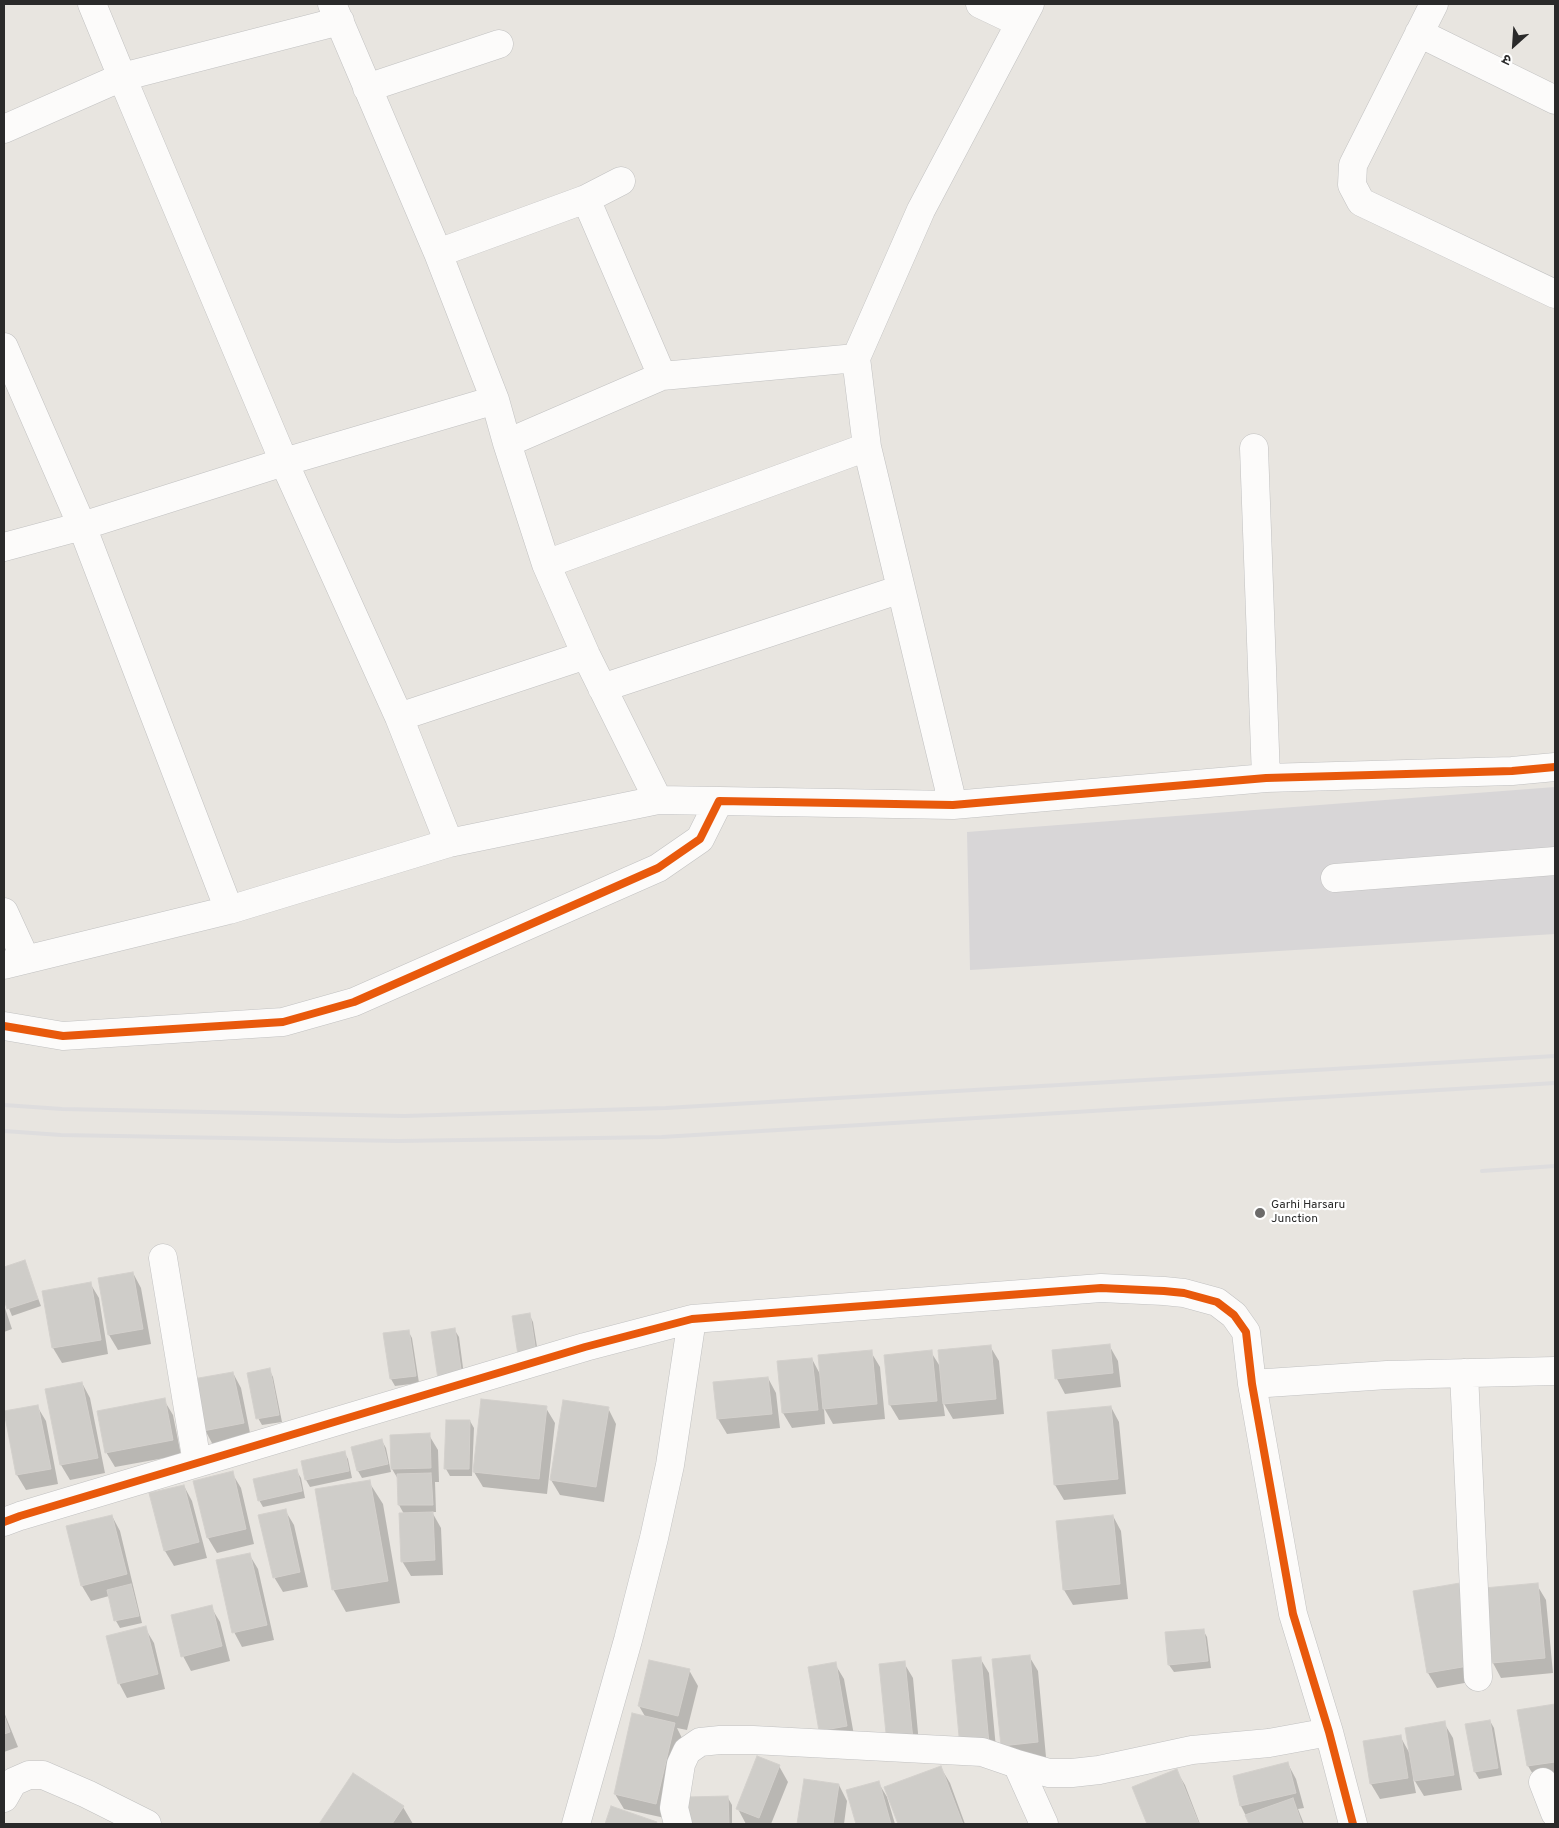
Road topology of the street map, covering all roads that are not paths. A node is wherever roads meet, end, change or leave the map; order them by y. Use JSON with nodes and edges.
{"nodes":[{"id":1,"x":92,"y":4,"type":"edge"},
{"id":2,"x":980,"y":4,"type":"edge"},
{"id":3,"x":1434,"y":4,"type":"edge"},
{"id":4,"x":336,"y":13,"type":"edge"},
{"id":5,"x":1025,"y":13,"type":"edge"},
{"id":6,"x":1419,"y":33,"type":"junction"},
{"id":7,"x":499,"y":44,"type":"dead end"},
{"id":8,"x":122,"y":76,"type":"junction"},
{"id":9,"x":367,"y":88,"type":"junction"},
{"id":10,"x":1555,"y":100,"type":"edge"},
{"id":11,"x":4,"y":129,"type":"edge"},
{"id":12,"x":621,"y":181,"type":"dead end"},
{"id":13,"x":586,"y":199,"type":"junction"},
{"id":14,"x":438,"y":254,"type":"junction"},
{"id":15,"x":1555,"y":294,"type":"edge"},
{"id":16,"x":4,"y":347,"type":"edge"},
{"id":17,"x":856,"y":358,"type":"junction"},
{"id":18,"x":662,"y":376,"type":"junction"},
{"id":19,"x":13,"y":391,"type":"edge"},
{"id":20,"x":495,"y":400,"type":"junction"},
{"id":21,"x":507,"y":443,"type":"junction"},
{"id":22,"x":867,"y":447,"type":"junction"},
{"id":23,"x":1254,"y":448,"type":"dead end"},
{"id":24,"x":284,"y":462,"type":"junction"},
{"id":25,"x":82,"y":526,"type":"junction"},
{"id":26,"x":4,"y":547,"type":"edge"},
{"id":27,"x":546,"y":564,"type":"junction"},
{"id":28,"x":901,"y":589,"type":"junction"},
{"id":29,"x":586,"y":655,"type":"junction"},
{"id":30,"x":602,"y":688,"type":"junction"},
{"id":31,"x":399,"y":717,"type":"junction"},
{"id":32,"x":1555,"y":767,"type":"edge"},
{"id":33,"x":1266,"y":778,"type":"junction"},
{"id":34,"x":658,"y":800,"type":"junction"},
{"id":35,"x":720,"y":801,"type":"junction"},
{"id":36,"x":953,"y":805,"type":"junction"},
{"id":37,"x":449,"y":843,"type":"junction"},
{"id":38,"x":1555,"y":862,"type":"edge"},
{"id":39,"x":1335,"y":878,"type":"dead end"},
{"id":40,"x":229,"y":910,"type":"junction"},
{"id":41,"x":4,"y":912,"type":"edge"},
{"id":42,"x":15,"y":962,"type":"edge"},
{"id":43,"x":4,"y":1026,"type":"edge"},
{"id":44,"x":163,"y":1258,"type":"dead end"},
{"id":45,"x":692,"y":1319,"type":"junction"},
{"id":46,"x":1555,"y":1371,"type":"edge"},
{"id":47,"x":1464,"y":1373,"type":"junction"},
{"id":48,"x":1252,"y":1384,"type":"junction"},
{"id":49,"x":197,"y":1463,"type":"junction"},
{"id":50,"x":4,"y":1522,"type":"edge"},
{"id":51,"x":1478,"y":1677,"type":"dead end"},
{"id":52,"x":1329,"y":1732,"type":"junction"},
{"id":53,"x":1017,"y":1764,"type":"junction"},
{"id":54,"x":1542,"y":1782,"type":"dead end"},
{"id":55,"x":4,"y":1798,"type":"edge"},
{"id":56,"x":1555,"y":1813,"type":"edge"},
{"id":57,"x":147,"y":1824,"type":"edge"},
{"id":58,"x":576,"y":1824,"type":"edge"},
{"id":59,"x":678,"y":1824,"type":"edge"},
{"id":60,"x":1044,"y":1824,"type":"edge"},
{"id":61,"x":1353,"y":1824,"type":"edge"}],
"edges":[{"from":1,"to":8,"type":"street"},
{"from":2,"to":5,"type":"street"},
{"from":3,"to":6,"type":"street"},
{"from":4,"to":8,"type":"street"},
{"from":4,"to":9,"type":"street"},
{"from":5,"to":17,"type":"street"},
{"from":6,"to":10,"type":"street"},
{"from":6,"to":15,"type":"street"},
{"from":7,"to":9,"type":"street"},
{"from":8,"to":11,"type":"street"},
{"from":8,"to":24,"type":"street"},
{"from":9,"to":14,"type":"street"},
{"from":12,"to":13,"type":"street"},
{"from":13,"to":14,"type":"street"},
{"from":13,"to":18,"type":"street"},
{"from":14,"to":20,"type":"street"},
{"from":16,"to":19,"type":"street"},
{"from":17,"to":18,"type":"street"},
{"from":17,"to":22,"type":"street"},
{"from":18,"to":21,"type":"street"},
{"from":19,"to":25,"type":"street"},
{"from":20,"to":21,"type":"street"},
{"from":20,"to":24,"type":"street"},
{"from":21,"to":27,"type":"street"},
{"from":22,"to":27,"type":"street"},
{"from":22,"to":28,"type":"street"},
{"from":23,"to":33,"type":"street"},
{"from":24,"to":25,"type":"street"},
{"from":24,"to":31,"type":"street"},
{"from":25,"to":26,"type":"street"},
{"from":25,"to":40,"type":"street"},
{"from":27,"to":29,"type":"street"},
{"from":28,"to":30,"type":"street"},
{"from":28,"to":36,"type":"street"},
{"from":29,"to":30,"type":"street"},
{"from":29,"to":31,"type":"street"},
{"from":30,"to":34,"type":"street"},
{"from":31,"to":37,"type":"street"},
{"from":32,"to":33,"type":"street"},
{"from":33,"to":36,"type":"street"},
{"from":34,"to":35,"type":"street"},
{"from":34,"to":37,"type":"street"},
{"from":35,"to":36,"type":"street"},
{"from":35,"to":43,"type":"street"},
{"from":37,"to":40,"type":"street"},
{"from":38,"to":39,"type":"street"},
{"from":40,"to":42,"type":"street"},
{"from":41,"to":42,"type":"street"},
{"from":44,"to":49,"type":"street"},
{"from":45,"to":48,"type":"street"},
{"from":45,"to":49,"type":"street"},
{"from":45,"to":58,"type":"street"},
{"from":46,"to":47,"type":"street"},
{"from":47,"to":48,"type":"street"},
{"from":47,"to":51,"type":"street"},
{"from":48,"to":52,"type":"street"},
{"from":49,"to":50,"type":"street"},
{"from":52,"to":53,"type":"street"},
{"from":52,"to":61,"type":"street"},
{"from":53,"to":59,"type":"street"},
{"from":53,"to":60,"type":"street"},
{"from":54,"to":56,"type":"street"},
{"from":55,"to":57,"type":"street"}]}
